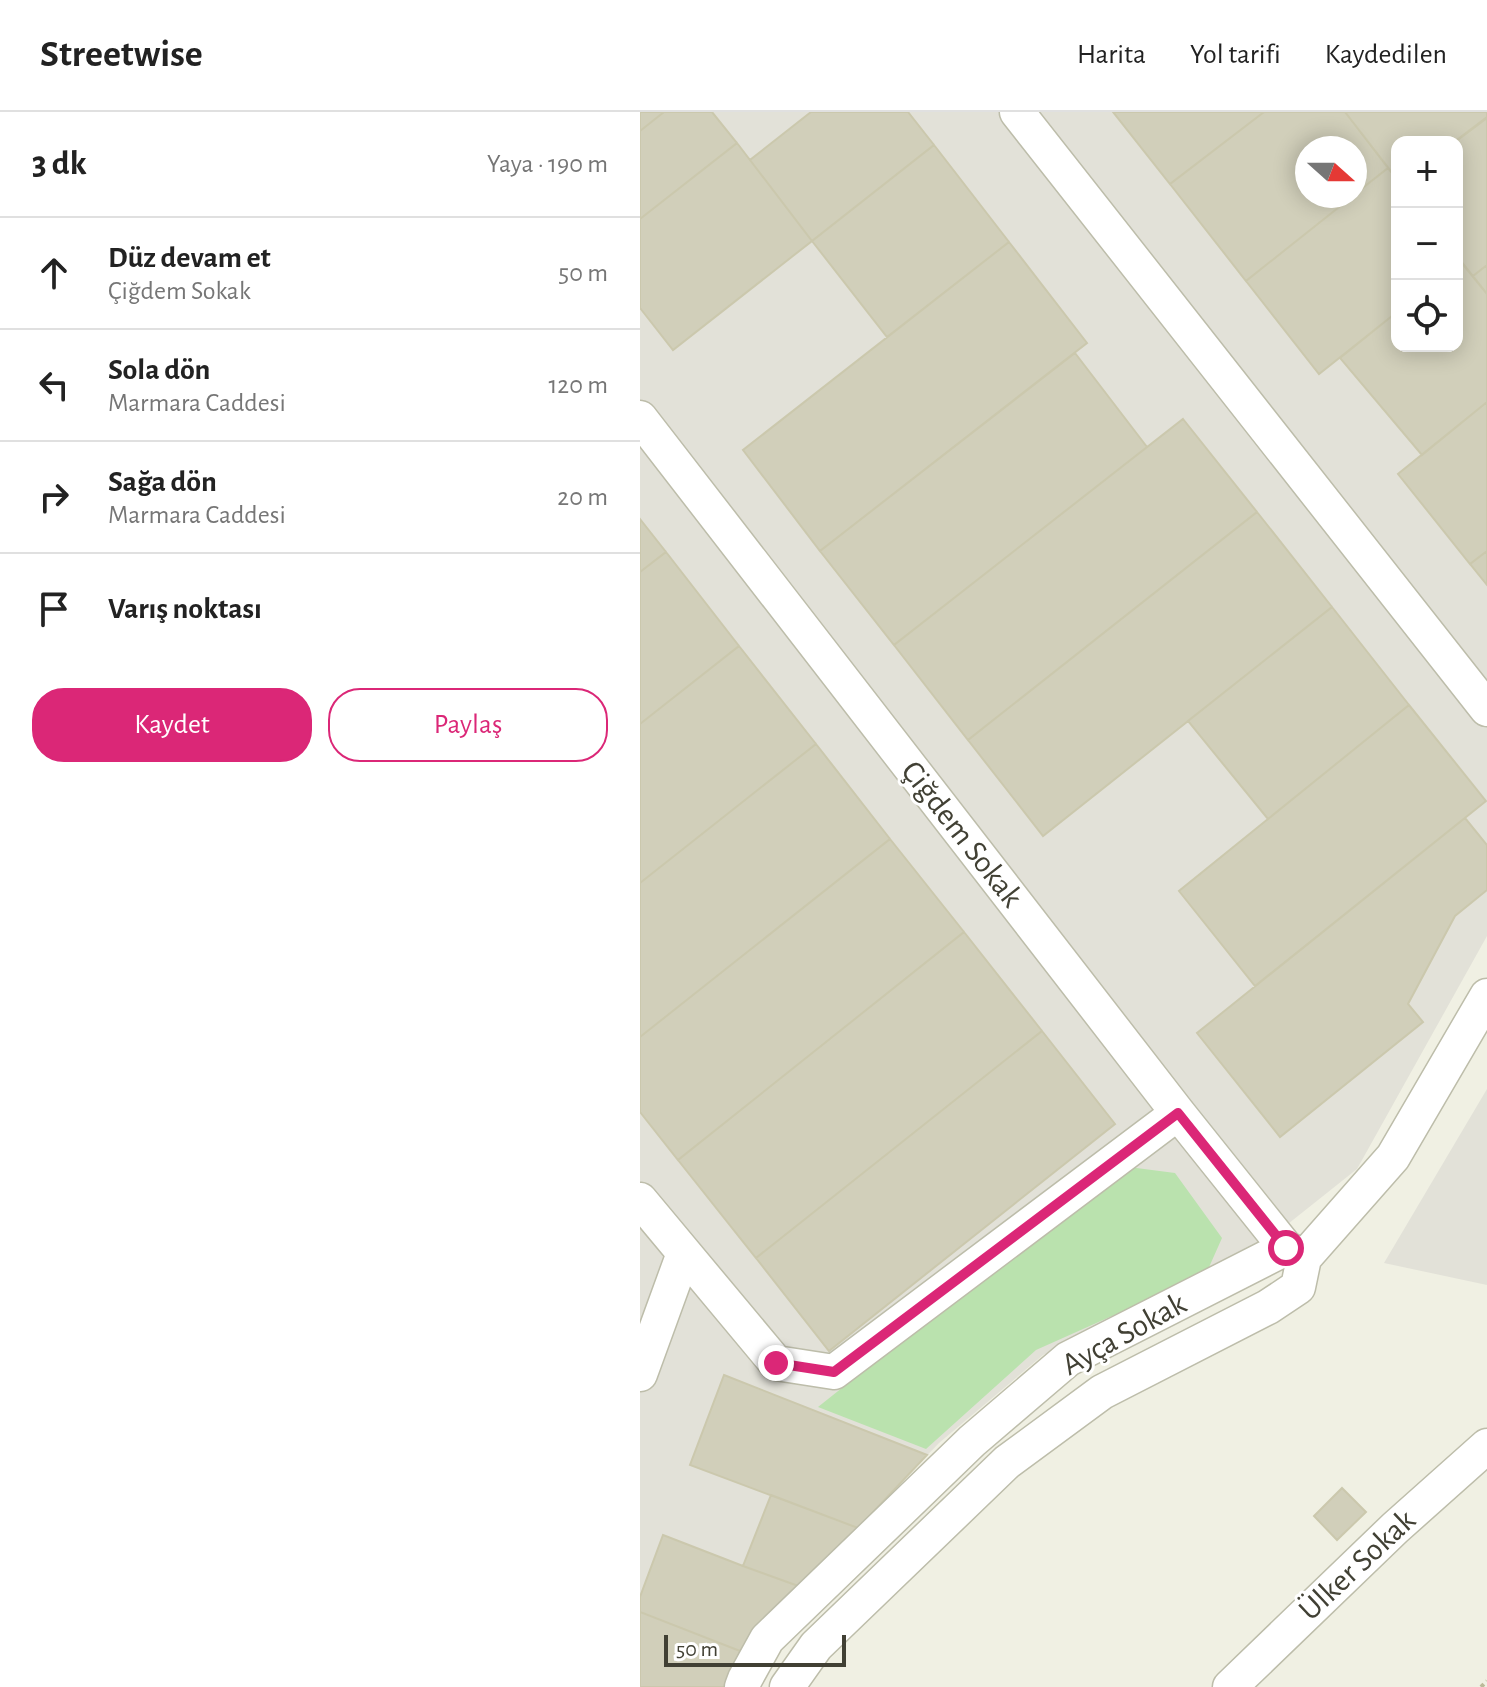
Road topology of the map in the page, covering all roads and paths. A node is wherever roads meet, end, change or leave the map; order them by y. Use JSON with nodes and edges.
{"nodes":[{"id":1,"x":1017,"y":112,"type":"edge"},
{"id":2,"x":640,"y":418,"type":"edge"},
{"id":3,"x":1487,"y":709,"type":"edge"},
{"id":4,"x":1487,"y":996,"type":"edge"},
{"id":5,"x":1178,"y":1113,"type":"junction"},
{"id":6,"x":640,"y":1200,"type":"edge"},
{"id":7,"x":684,"y":1253,"type":"junction"},
{"id":8,"x":1295,"y":1253,"type":"junction"},
{"id":9,"x":640,"y":1374,"type":"edge"},
{"id":10,"x":1487,"y":1446,"type":"edge"},
{"id":11,"x":1487,"y":1681,"type":"edge"},
{"id":12,"x":742,"y":1687,"type":"edge"},
{"id":13,"x":787,"y":1687,"type":"edge"},
{"id":14,"x":1230,"y":1687,"type":"edge"},
{"id":15,"x":1481,"y":1687,"type":"edge"}],
"edges":[{"from":1,"to":3,"type":"street"},
{"from":2,"to":5,"type":"street","name":"Çiğdem Sokak"},
{"from":4,"to":8,"type":"street","name":"Ayça Sokak"},
{"from":5,"to":7,"type":"street"},
{"from":5,"to":8,"type":"street","name":"Çiğdem Sokak"},
{"from":6,"to":7,"type":"street"},
{"from":7,"to":9,"type":"street"},
{"from":8,"to":12,"type":"street","name":"Ayça Sokak"},
{"from":8,"to":13,"type":"street"},
{"from":10,"to":14,"type":"street","name":"Ülker Sokak"},
{"from":11,"to":15,"type":"path"}]}
